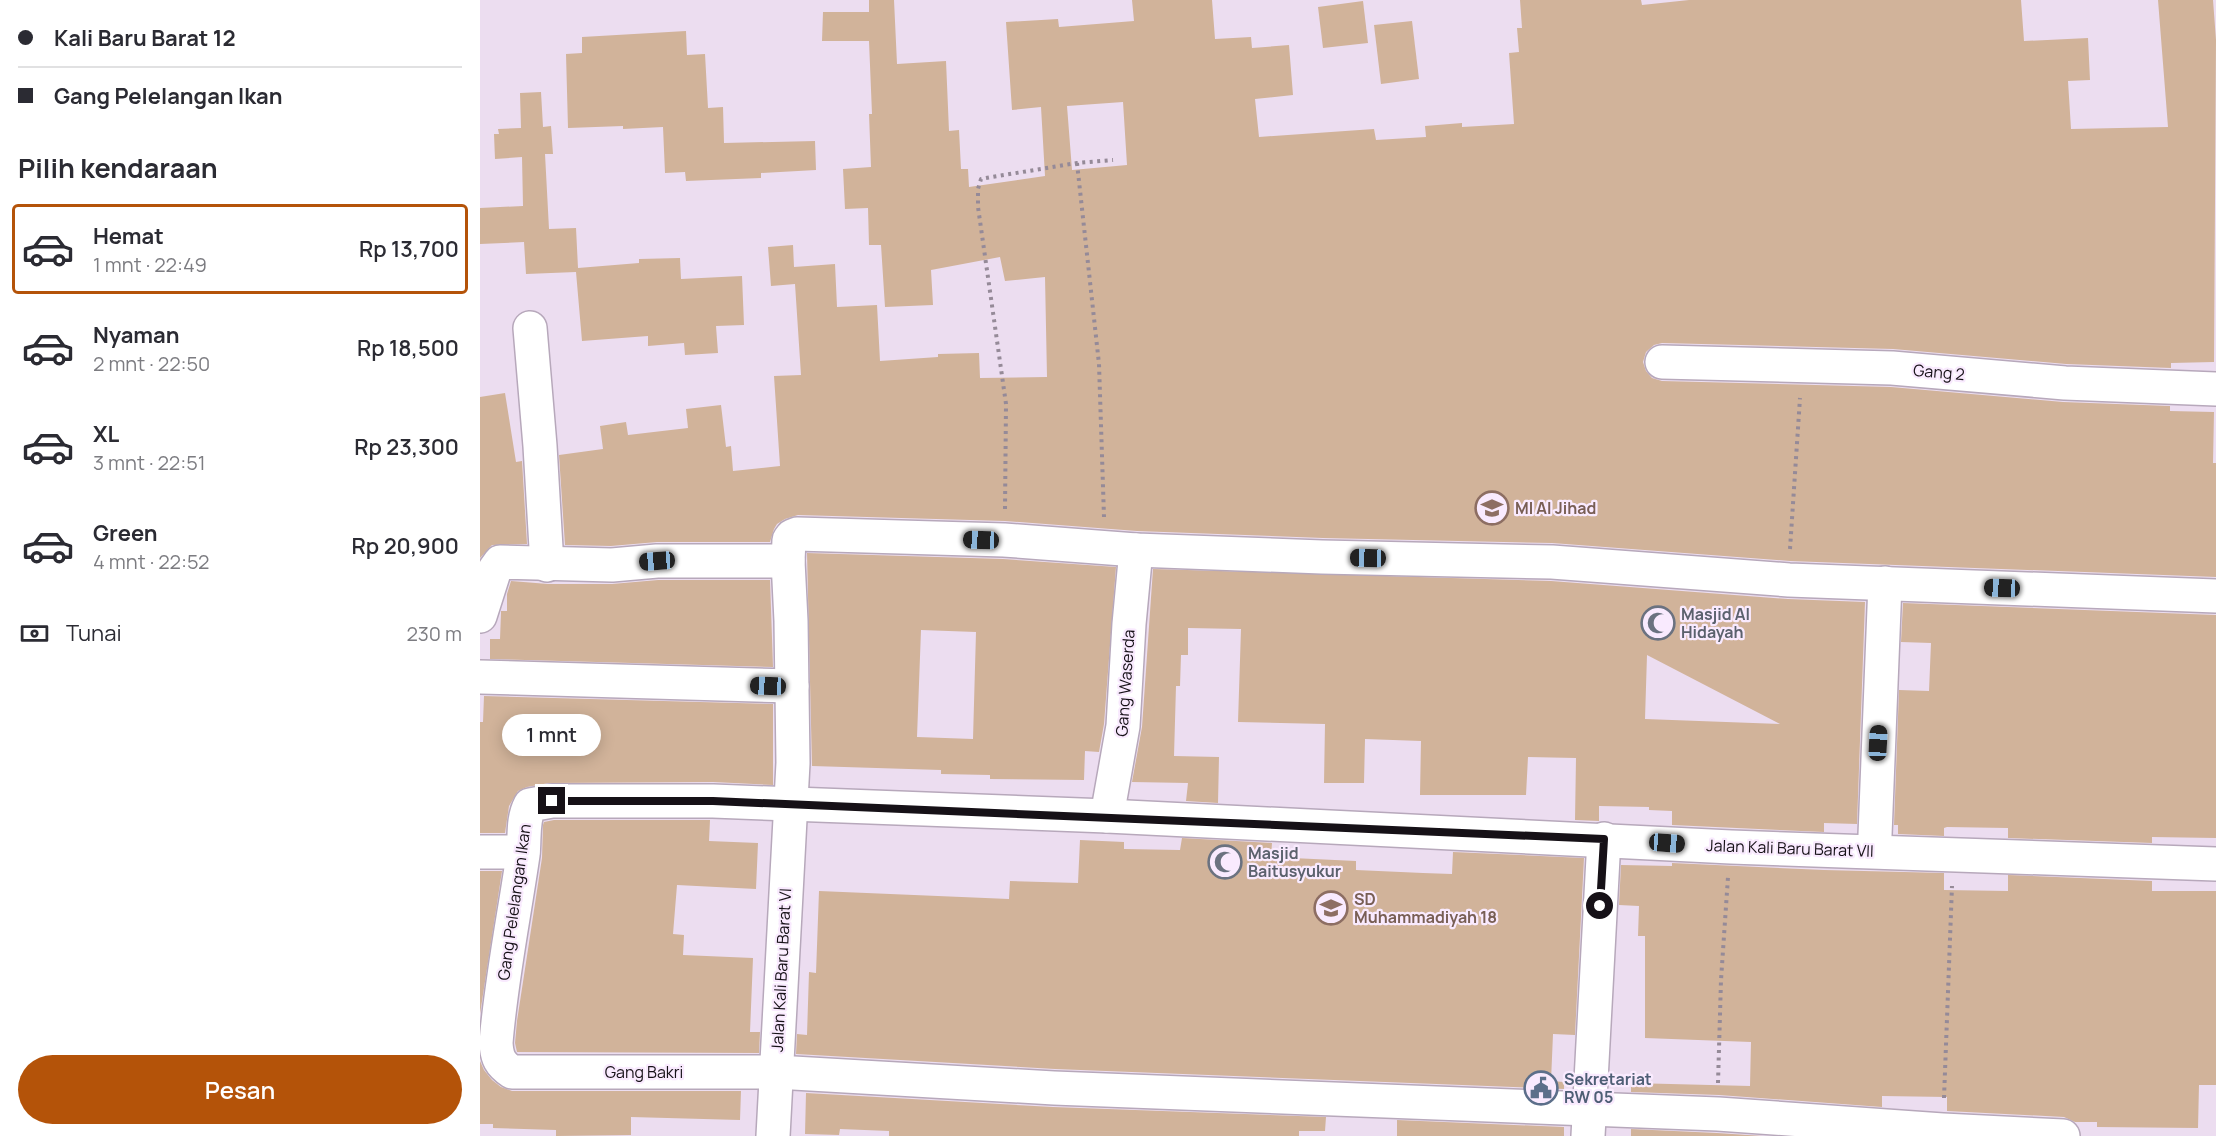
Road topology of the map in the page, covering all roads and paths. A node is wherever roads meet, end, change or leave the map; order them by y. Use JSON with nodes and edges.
{"nodes":[{"id":1,"x":1113,"y":160,"type":"dead end"},
{"id":2,"x":1077,"y":163,"type":"junction"},
{"id":3,"x":530,"y":328,"type":"dead end"},
{"id":4,"x":1662,"y":362,"type":"dead end"},
{"id":5,"x":1802,"y":366,"type":"junction"},
{"id":6,"x":2216,"y":389,"type":"edge"},
{"id":7,"x":1004,"y":540,"type":"junction"},
{"id":8,"x":1104,"y":548,"type":"junction"},
{"id":9,"x":1136,"y":550,"type":"junction"},
{"id":10,"x":788,"y":561,"type":"junction"},
{"id":11,"x":547,"y":565,"type":"junction"},
{"id":12,"x":1789,"y":580,"type":"junction"},
{"id":13,"x":1886,"y":583,"type":"junction"},
{"id":14,"x":2216,"y":596,"type":"edge"},
{"id":15,"x":480,"y":616,"type":"edge"},
{"id":16,"x":480,"y":677,"type":"edge"},
{"id":17,"x":792,"y":686,"type":"junction"},
{"id":18,"x":789,"y":804,"type":"junction"},
{"id":19,"x":1107,"y":816,"type":"junction"},
{"id":20,"x":1875,"y":835,"type":"dead end"},
{"id":21,"x":1604,"y":839,"type":"junction"},
{"id":22,"x":1731,"y":847,"type":"junction"},
{"id":23,"x":480,"y":852,"type":"edge"},
{"id":24,"x":523,"y":852,"type":"junction"},
{"id":25,"x":1953,"y":855,"type":"junction"},
{"id":26,"x":2216,"y":864,"type":"edge"},
{"id":27,"x":488,"y":1030,"type":"edge"},
{"id":28,"x":512,"y":1072,"type":"joint"},
{"id":29,"x":776,"y":1072,"type":"junction"},
{"id":30,"x":1718,"y":1114,"type":"junction"},
{"id":31,"x":1589,"y":1122,"type":"edge"},
{"id":32,"x":1943,"y":1130,"type":"junction"},
{"id":33,"x":773,"y":1136,"type":"edge"},
{"id":34,"x":2063,"y":1136,"type":"edge"}],
"edges":[{"from":1,"to":2,"type":"path"},
{"from":2,"to":7,"type":"path"},
{"from":2,"to":8,"type":"path"},
{"from":3,"to":11,"type":"street"},
{"from":4,"to":5,"type":"street","name":"Gang 2"},
{"from":5,"to":6,"type":"street","name":"Gang 2"},
{"from":5,"to":12,"type":"path"},
{"from":7,"to":8,"type":"street"},
{"from":7,"to":10,"type":"street","name":"Jalan Kali Baru Barat VI"},
{"from":8,"to":9,"type":"street"},
{"from":9,"to":12,"type":"street"},
{"from":9,"to":19,"type":"street","name":"Gang Waserda"},
{"from":10,"to":11,"type":"street"},
{"from":10,"to":17,"type":"street","name":"Jalan Kali Baru Barat VI"},
{"from":11,"to":15,"type":"street"},
{"from":12,"to":13,"type":"street"},
{"from":13,"to":14,"type":"street"},
{"from":13,"to":20,"type":"street"},
{"from":16,"to":17,"type":"street"},
{"from":17,"to":18,"type":"street","name":"Jalan Kali Baru Barat VI"},
{"from":18,"to":19,"type":"street","name":"Jalan Kali Baru Barat VII"},
{"from":18,"to":24,"type":"street","name":"Gang Pelelangan Ikan"},
{"from":18,"to":29,"type":"street","name":"Jalan Kali Baru Barat VI"},
{"from":19,"to":21,"type":"street","name":"Jalan Kali Baru Barat VII"},
{"from":21,"to":22,"type":"street","name":"Jalan Kali Baru Barat VII"},
{"from":21,"to":31,"type":"street"},
{"from":22,"to":25,"type":"street","name":"Jalan Kali Baru Barat VII"},
{"from":22,"to":30,"type":"path"},
{"from":23,"to":24,"type":"street"},
{"from":24,"to":27,"type":"street","name":"Gang Pelelangan Ikan"},
{"from":25,"to":26,"type":"street","name":"Jalan Kali Baru Barat VII"},
{"from":25,"to":32,"type":"path"},
{"from":27,"to":28,"type":"street","name":"Gang Pelelangan Ikan"},
{"from":28,"to":29,"type":"street","name":"Gang Bakri"},
{"from":29,"to":31,"type":"street","name":"Gang Bakri"},
{"from":29,"to":33,"type":"street","name":"Jalan Kali Baru Barat VI"},
{"from":30,"to":31,"type":"street","name":"Gang Bakri"},
{"from":30,"to":32,"type":"street","name":"Gang Bakri"},
{"from":32,"to":34,"type":"street","name":"Gang Bakri"}]}
